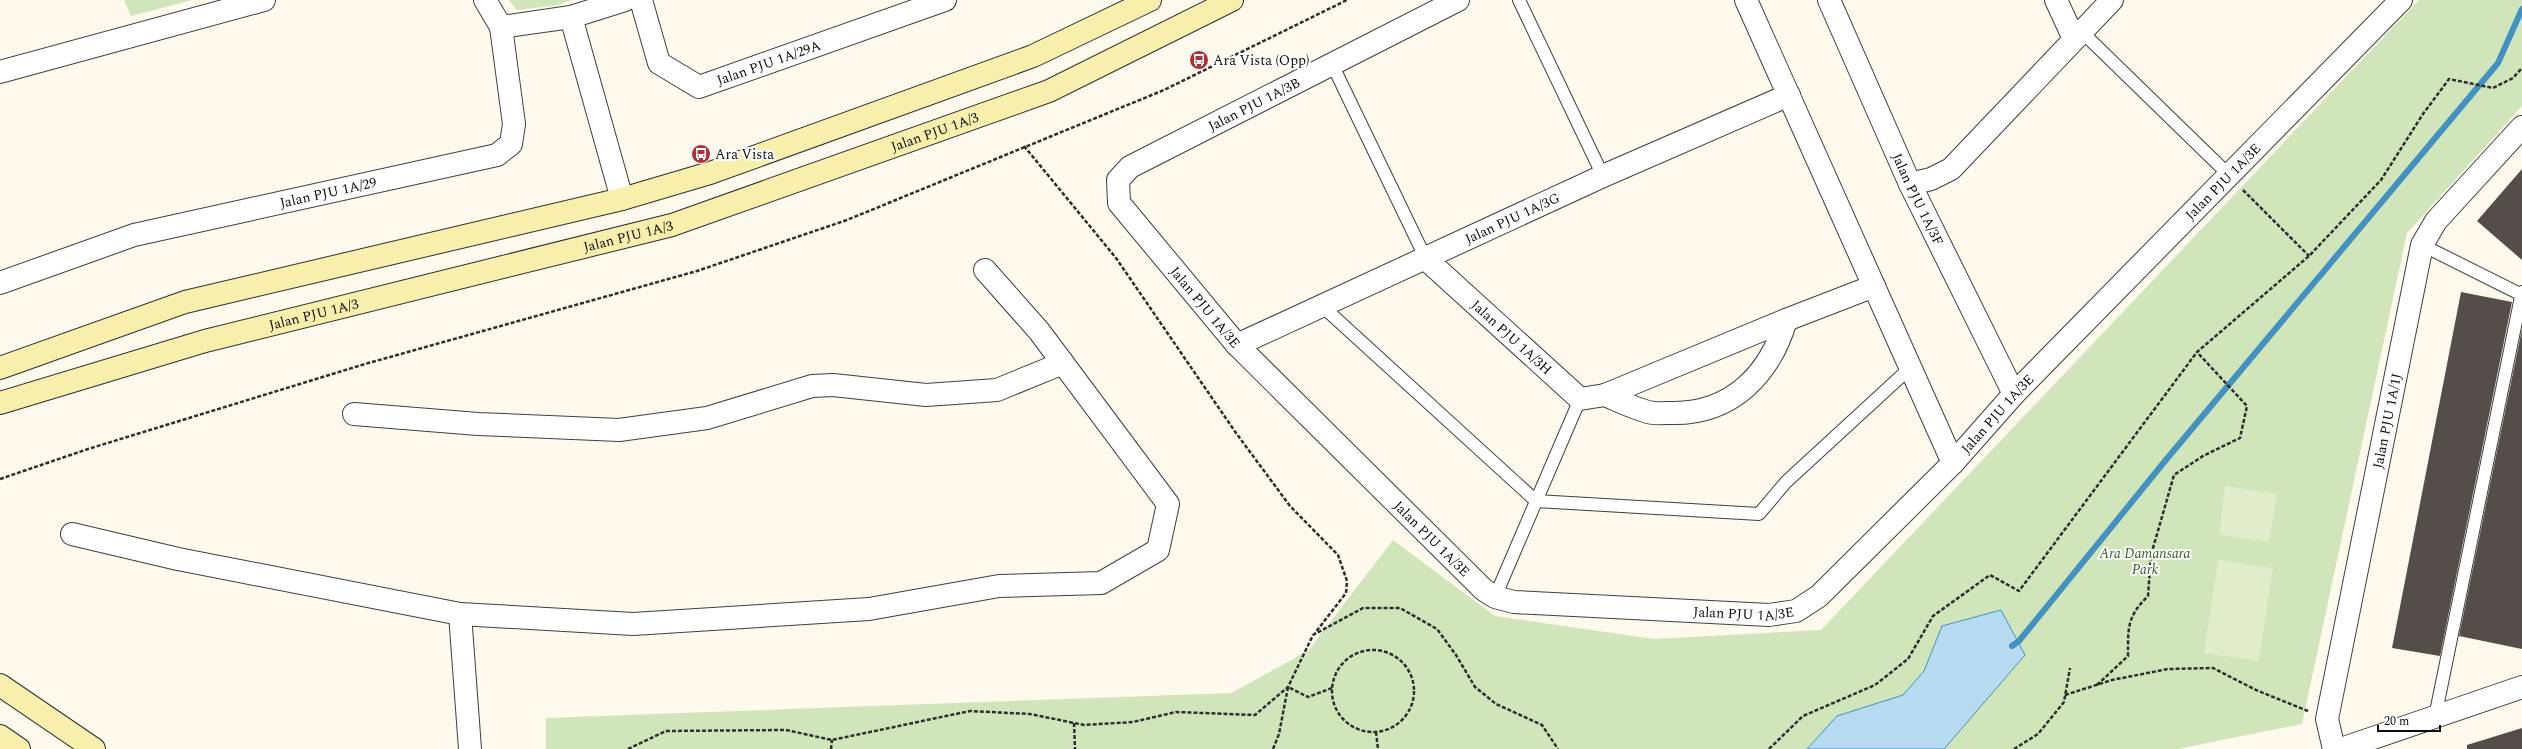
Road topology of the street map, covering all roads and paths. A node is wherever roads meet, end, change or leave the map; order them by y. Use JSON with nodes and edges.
{"nodes":[{"id":1,"x":264,"y":0,"type":"edge"},
{"id":2,"x":485,"y":0,"type":"edge"},
{"id":3,"x":625,"y":0,"type":"edge"},
{"id":4,"x":641,"y":0,"type":"edge"},
{"id":5,"x":945,"y":0,"type":"edge"},
{"id":6,"x":1150,"y":0,"type":"edge"},
{"id":7,"x":1232,"y":0,"type":"edge"},
{"id":8,"x":1347,"y":0,"type":"edge"},
{"id":9,"x":1458,"y":0,"type":"edge"},
{"id":10,"x":1519,"y":0,"type":"edge"},
{"id":11,"x":1746,"y":0,"type":"edge"},
{"id":12,"x":1829,"y":0,"type":"edge"},
{"id":13,"x":2056,"y":0,"type":"edge"},
{"id":14,"x":2112,"y":0,"type":"edge"},
{"id":15,"x":2400,"y":0,"type":"edge"},
{"id":16,"x":571,"y":17,"type":"junction"},
{"id":17,"x":501,"y":27,"type":"junction"},
{"id":18,"x":2077,"y":35,"type":"junction"},
{"id":19,"x":1332,"y":64,"type":"junction"},
{"id":20,"x":2522,"y":68,"type":"edge"},
{"id":21,"x":0,"y":72,"type":"edge"},
{"id":22,"x":1788,"y":95,"type":"junction"},
{"id":23,"x":2522,"y":127,"type":"edge"},
{"id":24,"x":1024,"y":146,"type":"junction"},
{"id":25,"x":2229,"y":175,"type":"junction"},
{"id":26,"x":1602,"y":176,"type":"junction"},
{"id":27,"x":1118,"y":180,"type":"joint"},
{"id":28,"x":1910,"y":184,"type":"junction"},
{"id":29,"x":622,"y":199,"type":"junction"},
{"id":30,"x":2422,"y":245,"type":"junction"},
{"id":31,"x":2309,"y":256,"type":"junction"},
{"id":32,"x":1426,"y":259,"type":"junction"},
{"id":33,"x":985,"y":270,"type":"dead end"},
{"id":34,"x":0,"y":283,"type":"edge"},
{"id":35,"x":1874,"y":286,"type":"junction"},
{"id":36,"x":2521,"y":294,"type":"edge"},
{"id":37,"x":1321,"y":305,"type":"junction"},
{"id":38,"x":1786,"y":320,"type":"junction"},
{"id":39,"x":1237,"y":345,"type":"junction"},
{"id":40,"x":2197,"y":352,"type":"junction"},
{"id":41,"x":1062,"y":363,"type":"junction"},
{"id":42,"x":0,"y":368,"type":"edge"},
{"id":43,"x":1910,"y":368,"type":"junction"},
{"id":44,"x":2014,"y":394,"type":"junction"},
{"id":45,"x":1605,"y":395,"type":"junction"},
{"id":46,"x":1580,"y":399,"type":"junction"},
{"id":47,"x":0,"y":403,"type":"edge"},
{"id":48,"x":354,"y":414,"type":"dead end"},
{"id":49,"x":1953,"y":463,"type":"junction"},
{"id":50,"x":0,"y":478,"type":"edge"},
{"id":51,"x":1536,"y":500,"type":"junction"},
{"id":52,"x":72,"y":534,"type":"dead end"},
{"id":53,"x":1495,"y":597,"type":"junction"},
{"id":54,"x":460,"y":614,"type":"junction"},
{"id":55,"x":1313,"y":635,"type":"junction"},
{"id":56,"x":2070,"y":668,"type":"dead end"},
{"id":57,"x":0,"y":685,"type":"edge"},
{"id":58,"x":2097,"y":685,"type":"junction"},
{"id":59,"x":1288,"y":687,"type":"junction"},
{"id":60,"x":2522,"y":687,"type":"edge"},
{"id":61,"x":1332,"y":688,"type":"junction"},
{"id":62,"x":2065,"y":695,"type":"junction"},
{"id":63,"x":2435,"y":717,"type":"junction"},
{"id":64,"x":2327,"y":719,"type":"junction"},
{"id":65,"x":1074,"y":723,"type":"junction"},
{"id":66,"x":1376,"y":731,"type":"junction"},
{"id":67,"x":0,"y":736,"type":"edge"},
{"id":68,"x":832,"y":740,"type":"junction"},
{"id":69,"x":18,"y":749,"type":"edge"},
{"id":70,"x":94,"y":749,"type":"edge"},
{"id":71,"x":470,"y":749,"type":"edge"},
{"id":72,"x":628,"y":749,"type":"edge"},
{"id":73,"x":831,"y":749,"type":"edge"},
{"id":74,"x":1075,"y":749,"type":"edge"},
{"id":75,"x":1273,"y":749,"type":"edge"},
{"id":76,"x":1378,"y":749,"type":"edge"},
{"id":77,"x":1558,"y":749,"type":"edge"},
{"id":78,"x":1769,"y":749,"type":"edge"},
{"id":79,"x":2014,"y":749,"type":"edge"},
{"id":80,"x":2334,"y":749,"type":"edge"},
{"id":81,"x":2341,"y":749,"type":"edge"}],
"edges":[{"from":1,"to":21,"type":"street"},
{"from":2,"to":17,"type":"street","name":"Jalan PJU 1A/29"},
{"from":3,"to":16,"type":"street"},
{"from":4,"to":5,"type":"street","name":"Jalan PJU 1A/29A"},
{"from":6,"to":29,"type":"street"},
{"from":7,"to":47,"type":"street","name":"Jalan PJU 1A/3"},
{"from":8,"to":24,"type":"path"},
{"from":9,"to":19,"type":"street","name":"Jalan PJU 1A/3B"},
{"from":10,"to":26,"type":"lane"},
{"from":11,"to":22,"type":"street"},
{"from":12,"to":28,"type":"street","name":"Jalan PJU 1A/3F"},
{"from":13,"to":18,"type":"street"},
{"from":14,"to":18,"type":"street"},
{"from":15,"to":25,"type":"street","name":"Jalan PJU 1A/3E"},
{"from":16,"to":17,"type":"street"},
{"from":16,"to":29,"type":"street"},
{"from":17,"to":34,"type":"street","name":"Jalan PJU 1A/29"},
{"from":18,"to":25,"type":"lane"},
{"from":18,"to":28,"type":"street"},
{"from":19,"to":27,"type":"street","name":"Jalan PJU 1A/3B"},
{"from":19,"to":32,"type":"lane"},
{"from":20,"to":31,"type":"path"},
{"from":22,"to":26,"type":"street","name":"Jalan PJU 1A/3G"},
{"from":22,"to":35,"type":"street"},
{"from":23,"to":30,"type":"street","name":"Jalan PJU 1A/1J"},
{"from":24,"to":50,"type":"path"},
{"from":24,"to":55,"type":"path"},
{"from":25,"to":31,"type":"path"},
{"from":25,"to":44,"type":"street","name":"Jalan PJU 1A/3E"},
{"from":26,"to":32,"type":"street","name":"Jalan PJU 1A/3G"},
{"from":27,"to":39,"type":"street","name":"Jalan PJU 1A/3E"},
{"from":28,"to":44,"type":"street","name":"Jalan PJU 1A/3F"},
{"from":29,"to":42,"type":"street"},
{"from":30,"to":36,"type":"lane"},
{"from":30,"to":64,"type":"street","name":"Jalan PJU 1A/1J"},
{"from":31,"to":40,"type":"path"},
{"from":32,"to":37,"type":"street","name":"Jalan PJU 1A/3G"},
{"from":32,"to":46,"type":"street","name":"Jalan PJU 1A/3H"},
{"from":33,"to":41,"type":"street"},
{"from":35,"to":38,"type":"street"},
{"from":35,"to":43,"type":"street"},
{"from":36,"to":63,"type":"lane"},
{"from":37,"to":39,"type":"street","name":"Jalan PJU 1A/3G"},
{"from":37,"to":51,"type":"lane"},
{"from":38,"to":45,"type":"street"},
{"from":38,"to":45,"type":"street"},
{"from":39,"to":53,"type":"street","name":"Jalan PJU 1A/3E"},
{"from":40,"to":58,"type":"path"},
{"from":40,"to":78,"type":"path"},
{"from":41,"to":48,"type":"street"},
{"from":41,"to":54,"type":"street"},
{"from":43,"to":49,"type":"street"},
{"from":43,"to":51,"type":"lane"},
{"from":44,"to":49,"type":"street","name":"Jalan PJU 1A/3E"},
{"from":45,"to":46,"type":"street"},
{"from":46,"to":51,"type":"lane"},
{"from":49,"to":53,"type":"street","name":"Jalan PJU 1A/3E"},
{"from":51,"to":53,"type":"lane"},
{"from":52,"to":54,"type":"street"},
{"from":54,"to":71,"type":"street"},
{"from":55,"to":59,"type":"path"},
{"from":55,"to":77,"type":"path"},
{"from":56,"to":62,"type":"path"},
{"from":57,"to":70,"type":"street"},
{"from":58,"to":62,"type":"path"},
{"from":58,"to":64,"type":"path"},
{"from":59,"to":61,"type":"path"},
{"from":59,"to":65,"type":"path"},
{"from":59,"to":75,"type":"path"},
{"from":60,"to":63,"type":"street"},
{"from":61,"to":66,"type":"path"},
{"from":61,"to":66,"type":"path"},
{"from":62,"to":79,"type":"path"},
{"from":63,"to":81,"type":"street"},
{"from":64,"to":80,"type":"street","name":"Jalan PJU 1A/1J"},
{"from":65,"to":68,"type":"path"},
{"from":65,"to":74,"type":"path"},
{"from":66,"to":76,"type":"path"},
{"from":67,"to":69,"type":"street"},
{"from":68,"to":72,"type":"path"},
{"from":68,"to":73,"type":"path"}]}
